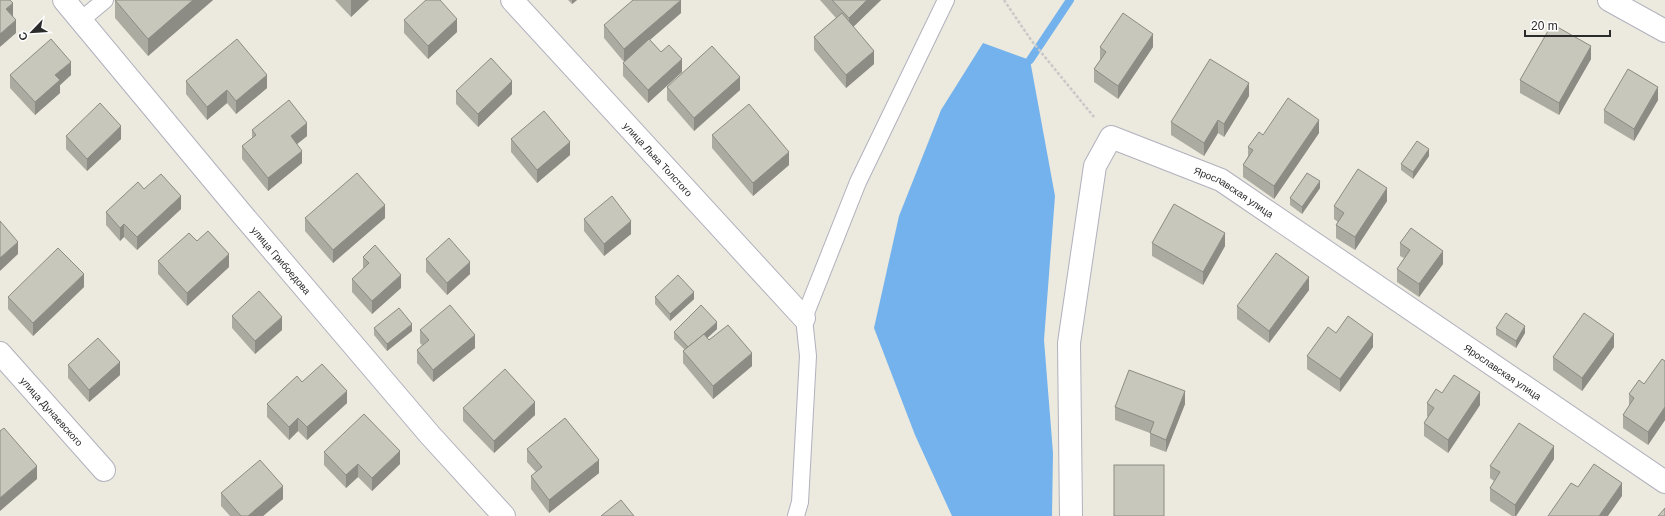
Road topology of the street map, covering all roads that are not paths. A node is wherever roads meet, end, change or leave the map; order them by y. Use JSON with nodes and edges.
{"nodes":[{"id":1,"x":64,"y":0,"type":"edge"},
{"id":2,"x":105,"y":0,"type":"edge"},
{"id":3,"x":512,"y":0,"type":"edge"},
{"id":4,"x":946,"y":0,"type":"edge"},
{"id":5,"x":1609,"y":0,"type":"edge"},
{"id":6,"x":81,"y":20,"type":"junction"},
{"id":7,"x":1665,"y":31,"type":"edge"},
{"id":8,"x":804,"y":318,"type":"junction"},
{"id":9,"x":0,"y":353,"type":"edge"},
{"id":10,"x":104,"y":470,"type":"dead end"},
{"id":11,"x":1665,"y":482,"type":"edge"},
{"id":12,"x":504,"y":516,"type":"edge"},
{"id":13,"x":796,"y":516,"type":"edge"},
{"id":14,"x":1071,"y":516,"type":"edge"}],
"edges":[{"from":1,"to":6,"type":"street","name":"улица Грибоедова"},
{"from":2,"to":6,"type":"lane"},
{"from":3,"to":8,"type":"street","name":"улица Льва Толстого"},
{"from":4,"to":8,"type":"lane"},
{"from":5,"to":7,"type":"street"},
{"from":6,"to":12,"type":"street","name":"улица Грибоедова"},
{"from":8,"to":13,"type":"lane"},
{"from":9,"to":10,"type":"street","name":"улица Дунаевского"},
{"from":11,"to":14,"type":"street","name":"Ярославская улица"}]}
